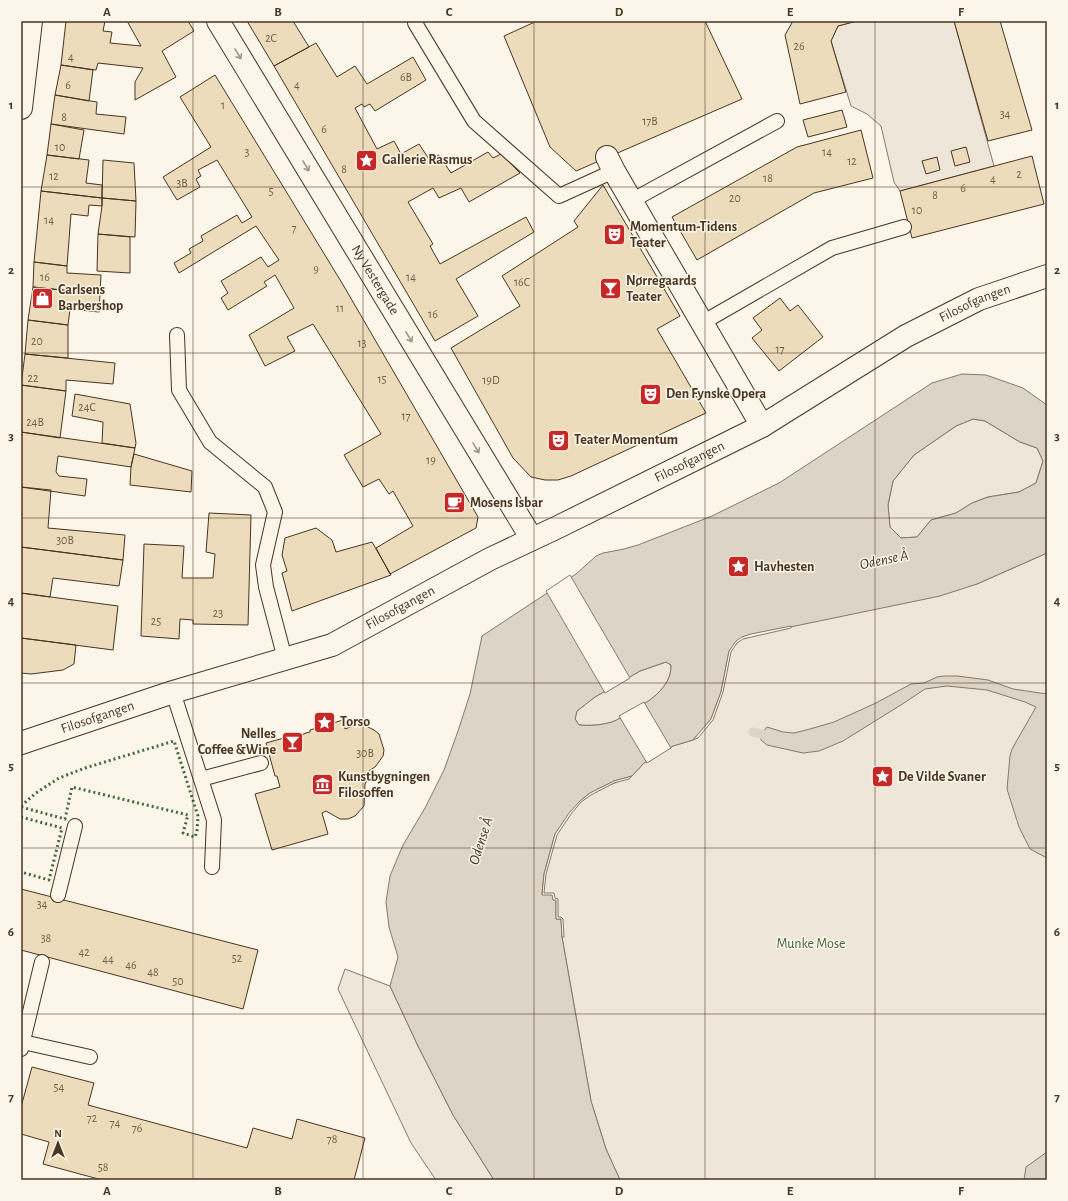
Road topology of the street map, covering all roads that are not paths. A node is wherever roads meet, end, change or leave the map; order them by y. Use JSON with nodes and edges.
{"nodes":[{"id":1,"x":31,"y":21,"type":"edge"},
{"id":2,"x":218,"y":21,"type":"edge"},
{"id":3,"x":415,"y":21,"type":"edge"},
{"id":4,"x":21,"y":108,"type":"edge"},
{"id":5,"x":777,"y":121,"type":"dead end"},
{"id":6,"x":610,"y":164,"type":"joint"},
{"id":7,"x":631,"y":201,"type":"junction"},
{"id":8,"x":904,"y":227,"type":"dead end"},
{"id":9,"x":1047,"y":276,"type":"edge"},
{"id":10,"x":702,"y":323,"type":"junction"},
{"id":11,"x":177,"y":335,"type":"dead end"},
{"id":12,"x":762,"y":426,"type":"junction"},
{"id":13,"x":532,"y":539,"type":"junction"},
{"id":14,"x":285,"y":659,"type":"junction"},
{"id":15,"x":173,"y":692,"type":"junction"},
{"id":16,"x":21,"y":743,"type":"edge"},
{"id":17,"x":261,"y":763,"type":"dead end"},
{"id":18,"x":201,"y":779,"type":"junction"},
{"id":19,"x":75,"y":826,"type":"dead end"},
{"id":20,"x":212,"y":867,"type":"dead end"},
{"id":21,"x":58,"y":895,"type":"dead end"},
{"id":22,"x":42,"y":962,"type":"dead end"},
{"id":23,"x":22,"y":1046,"type":"edge"},
{"id":24,"x":90,"y":1058,"type":"dead end"}],
"edges":[{"from":1,"to":4,"type":"main road"},
{"from":2,"to":13,"type":"main road","name":"Ny Vestergade","one_way":true},
{"from":3,"to":6,"type":"lane"},
{"from":5,"to":7,"type":"lane"},
{"from":6,"to":7,"type":"main road"},
{"from":7,"to":10,"type":"main road"},
{"from":8,"to":10,"type":"lane"},
{"from":9,"to":12,"type":"main road","name":"Filosofgangen"},
{"from":10,"to":12,"type":"main road"},
{"from":11,"to":14,"type":"lane"},
{"from":12,"to":13,"type":"main road","name":"Filosofgangen"},
{"from":13,"to":14,"type":"main road","name":"Filosofgangen"},
{"from":14,"to":15,"type":"main road","name":"Filosofgangen"},
{"from":15,"to":16,"type":"main road","name":"Filosofgangen"},
{"from":15,"to":18,"type":"lane"},
{"from":17,"to":18,"type":"lane"},
{"from":18,"to":20,"type":"lane"},
{"from":19,"to":21,"type":"lane"},
{"from":22,"to":23,"type":"lane"},
{"from":23,"to":24,"type":"lane"}]}
